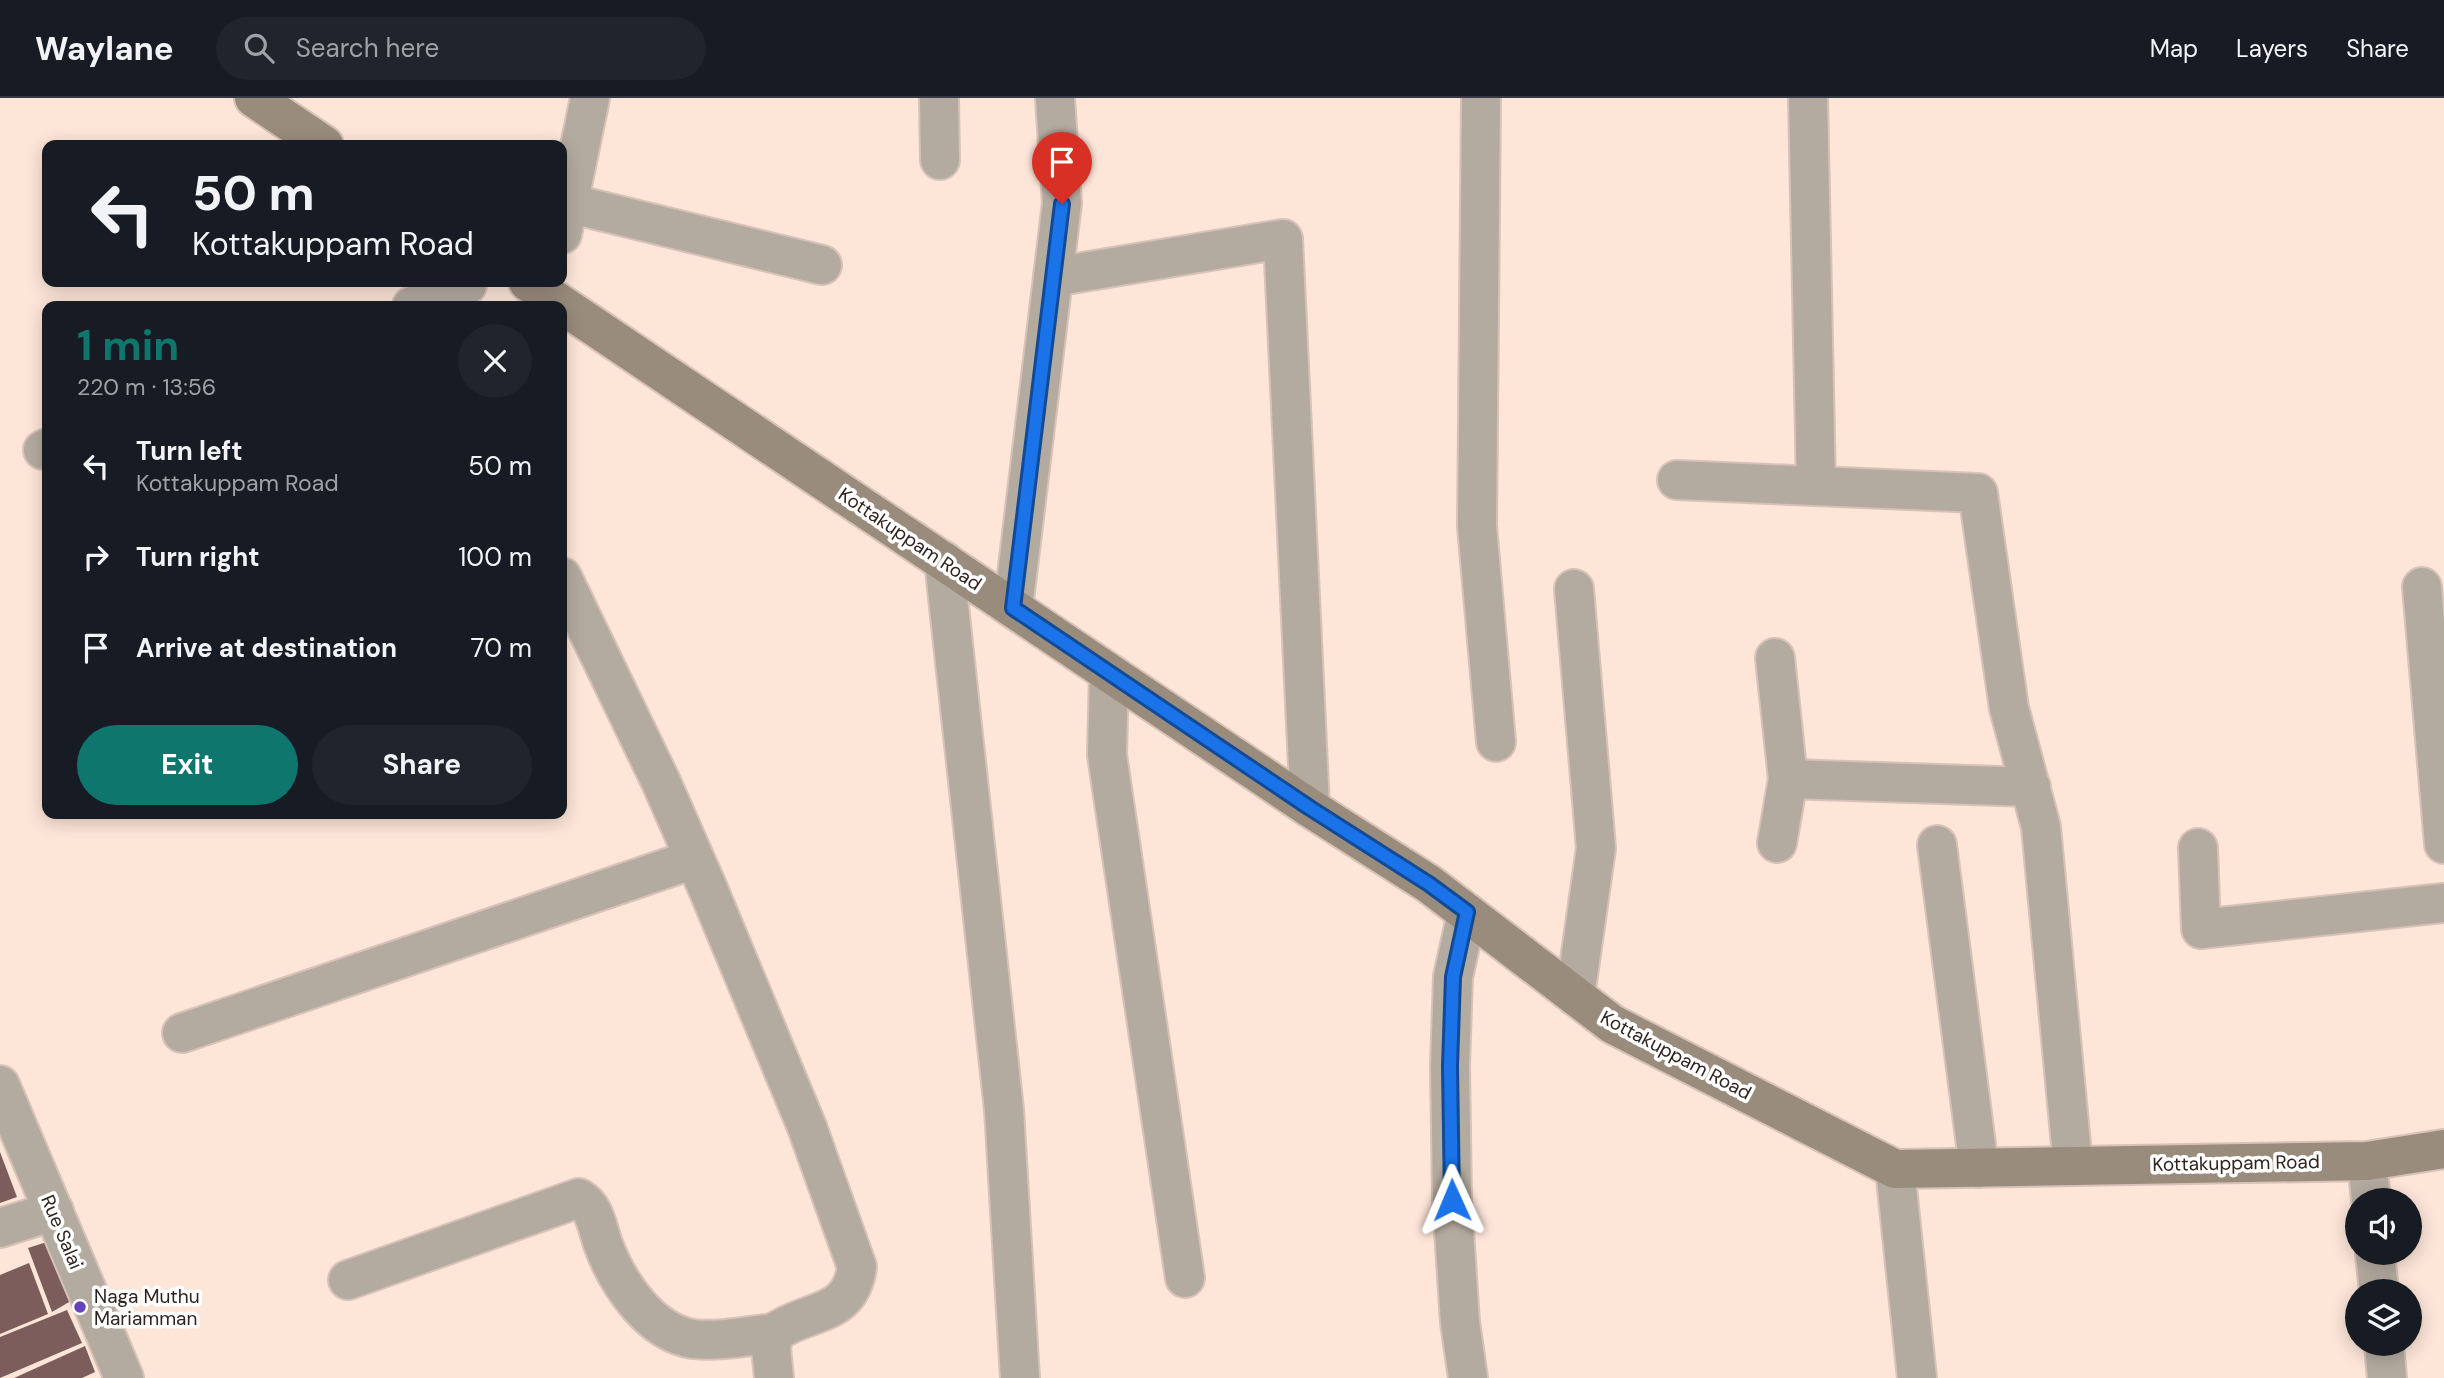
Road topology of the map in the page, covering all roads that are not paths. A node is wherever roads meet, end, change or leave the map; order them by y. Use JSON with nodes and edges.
{"nodes":[{"id":1,"x":254,"y":98,"type":"edge"},
{"id":2,"x":590,"y":98,"type":"edge"},
{"id":3,"x":939,"y":98,"type":"edge"},
{"id":4,"x":1055,"y":98,"type":"edge"},
{"id":5,"x":1481,"y":98,"type":"edge"},
{"id":6,"x":1808,"y":98,"type":"edge"},
{"id":7,"x":317,"y":140,"type":"edge"},
{"id":8,"x":940,"y":160,"type":"dead end"},
{"id":9,"x":567,"y":208,"type":"edge"},
{"id":10,"x":567,"y":218,"type":"edge"},
{"id":11,"x":822,"y":265,"type":"dead end"},
{"id":12,"x":1053,"y":277,"type":"junction"},
{"id":13,"x":544,"y":287,"type":"edge"},
{"id":14,"x":468,"y":291,"type":"edge"},
{"id":15,"x":431,"y":301,"type":"edge"},
{"id":16,"x":565,"y":301,"type":"edge"},
{"id":17,"x":567,"y":303,"type":"edge"},
{"id":18,"x":1677,"y":480,"type":"dead end"},
{"id":19,"x":1816,"y":486,"type":"junction"},
{"id":20,"x":944,"y":562,"type":"junction"},
{"id":21,"x":2422,"y":587,"type":"dead end"},
{"id":22,"x":1574,"y":589,"type":"dead end"},
{"id":23,"x":567,"y":601,"type":"edge"},
{"id":24,"x":1013,"y":608,"type":"junction"},
{"id":25,"x":576,"y":643,"type":"edge"},
{"id":26,"x":1775,"y":658,"type":"dead end"},
{"id":27,"x":1109,"y":673,"type":"junction"},
{"id":28,"x":1496,"y":742,"type":"dead end"},
{"id":29,"x":1788,"y":779,"type":"junction"},
{"id":30,"x":2031,"y":787,"type":"junction"},
{"id":31,"x":1310,"y":808,"type":"junction"},
{"id":32,"x":1777,"y":842,"type":"dead end"},
{"id":33,"x":2444,"y":844,"type":"edge"},
{"id":34,"x":1937,"y":845,"type":"dead end"},
{"id":35,"x":2198,"y":848,"type":"dead end"},
{"id":36,"x":694,"y":859,"type":"junction"},
{"id":37,"x":2444,"y":903,"type":"edge"},
{"id":38,"x":1467,"y":912,"type":"junction"},
{"id":39,"x":1575,"y":996,"type":"junction"},
{"id":40,"x":181,"y":1033,"type":"dead end"},
{"id":41,"x":0,"y":1085,"type":"edge"},
{"id":42,"x":2444,"y":1149,"type":"edge"},
{"id":43,"x":2367,"y":1161,"type":"junction"},
{"id":44,"x":2073,"y":1166,"type":"junction"},
{"id":45,"x":1979,"y":1168,"type":"junction"},
{"id":46,"x":1895,"y":1169,"type":"junction"},
{"id":47,"x":2370,"y":1188,"type":"edge"},
{"id":48,"x":54,"y":1211,"type":"junction"},
{"id":49,"x":0,"y":1228,"type":"edge"},
{"id":50,"x":1185,"y":1278,"type":"dead end"},
{"id":51,"x":348,"y":1280,"type":"dead end"},
{"id":52,"x":774,"y":1333,"type":"junction"},
{"id":53,"x":2385,"y":1356,"type":"edge"},
{"id":54,"x":124,"y":1378,"type":"edge"},
{"id":55,"x":775,"y":1378,"type":"edge"},
{"id":56,"x":1020,"y":1378,"type":"edge"},
{"id":57,"x":1468,"y":1378,"type":"edge"},
{"id":58,"x":1917,"y":1378,"type":"edge"},
{"id":59,"x":2387,"y":1378,"type":"edge"}],
"edges":[{"from":1,"to":7,"type":"street"},
{"from":2,"to":9,"type":"street"},
{"from":3,"to":8,"type":"street"},
{"from":4,"to":12,"type":"street"},
{"from":5,"to":28,"type":"street"},
{"from":6,"to":19,"type":"street"},
{"from":10,"to":11,"type":"street"},
{"from":12,"to":24,"type":"street"},
{"from":12,"to":31,"type":"street"},
{"from":13,"to":16,"type":"street","name":"Kottakuppam Road"},
{"from":14,"to":15,"type":"street"},
{"from":17,"to":20,"type":"street","name":"Kottakuppam Road"},
{"from":18,"to":19,"type":"street"},
{"from":19,"to":30,"type":"street"},
{"from":20,"to":24,"type":"street","name":"Kottakuppam Road"},
{"from":20,"to":56,"type":"street"},
{"from":21,"to":33,"type":"street"},
{"from":22,"to":39,"type":"street"},
{"from":23,"to":25,"type":"street"},
{"from":24,"to":27,"type":"street","name":"Kottakuppam Road"},
{"from":25,"to":36,"type":"street"},
{"from":26,"to":29,"type":"street"},
{"from":27,"to":31,"type":"street","name":"Kottakuppam Road"},
{"from":27,"to":50,"type":"street"},
{"from":29,"to":30,"type":"street"},
{"from":29,"to":32,"type":"street"},
{"from":30,"to":44,"type":"street"},
{"from":31,"to":38,"type":"street","name":"Kottakuppam Road"},
{"from":34,"to":45,"type":"street"},
{"from":35,"to":37,"type":"street"},
{"from":36,"to":40,"type":"street"},
{"from":36,"to":52,"type":"street"},
{"from":38,"to":39,"type":"street","name":"Kottakuppam Road"},
{"from":38,"to":57,"type":"street"},
{"from":39,"to":46,"type":"street","name":"Kottakuppam Road"},
{"from":41,"to":48,"type":"street","name":"Rue Salai"},
{"from":42,"to":43,"type":"street","name":"Kottakuppam Road"},
{"from":43,"to":44,"type":"street","name":"Kottakuppam Road"},
{"from":43,"to":47,"type":"street"},
{"from":44,"to":45,"type":"street","name":"Kottakuppam Road"},
{"from":45,"to":46,"type":"street","name":"Kottakuppam Road"},
{"from":46,"to":58,"type":"street"},
{"from":48,"to":49,"type":"street"},
{"from":48,"to":54,"type":"street","name":"Rue Salai"},
{"from":51,"to":52,"type":"street"},
{"from":52,"to":55,"type":"street"},
{"from":53,"to":59,"type":"street"}]}
